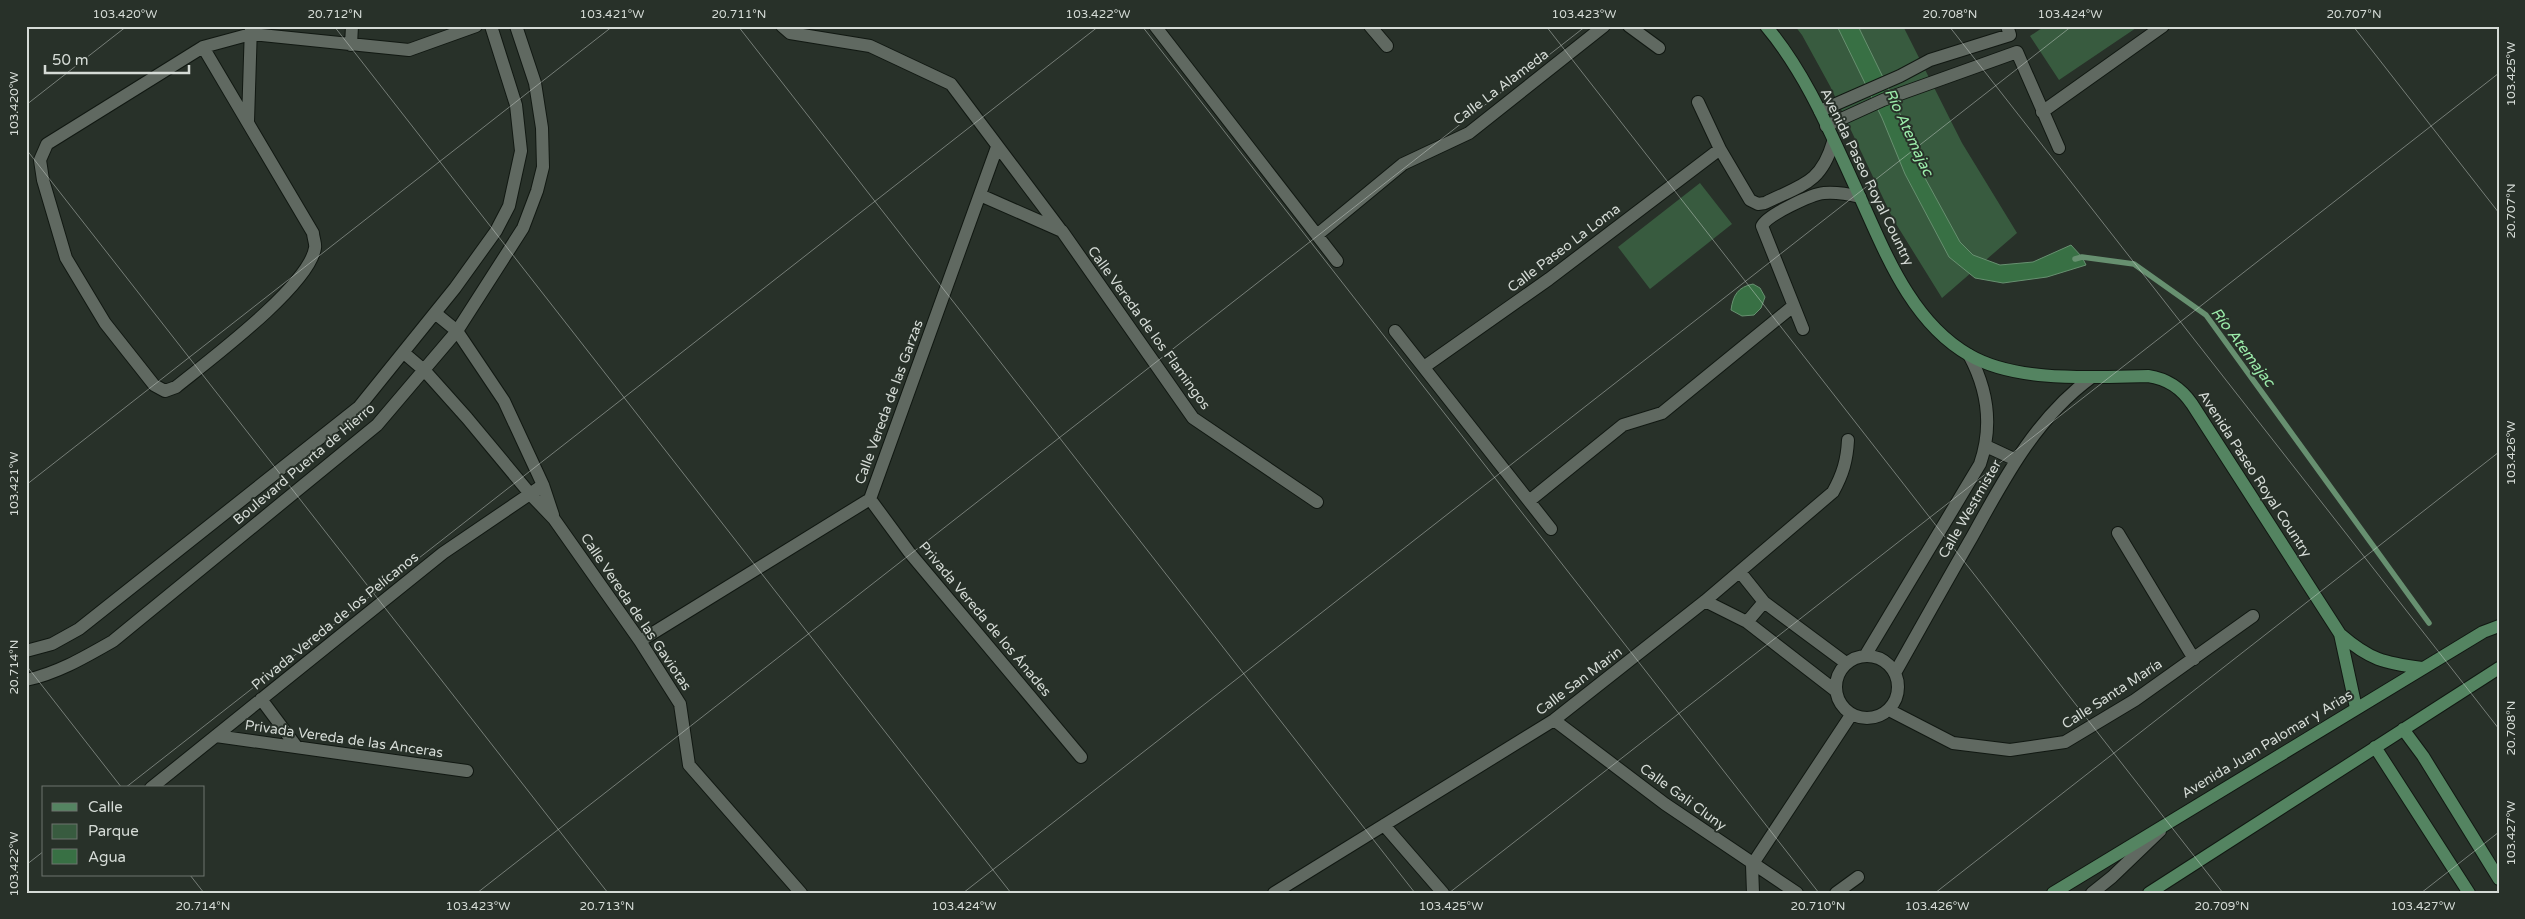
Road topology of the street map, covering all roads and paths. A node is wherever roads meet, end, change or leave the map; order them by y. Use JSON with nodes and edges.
{"nodes":[{"id":1,"x":352,"y":26,"type":"edge"},
{"id":2,"x":476,"y":26,"type":"edge"},
{"id":3,"x":491,"y":26,"type":"edge"},
{"id":4,"x":516,"y":26,"type":"edge"},
{"id":5,"x":782,"y":26,"type":"edge"},
{"id":6,"x":1155,"y":26,"type":"edge"},
{"id":7,"x":1370,"y":26,"type":"edge"},
{"id":8,"x":1604,"y":26,"type":"edge"},
{"id":9,"x":1629,"y":26,"type":"edge"},
{"id":10,"x":1766,"y":26,"type":"edge"},
{"id":11,"x":2007,"y":26,"type":"edge"},
{"id":12,"x":2163,"y":26,"type":"edge"},
{"id":13,"x":251,"y":30,"type":"edge"},
{"id":14,"x":351,"y":45,"type":"junction"},
{"id":15,"x":1387,"y":46,"type":"dead end"},
{"id":16,"x":203,"y":47,"type":"junction"},
{"id":17,"x":1659,"y":48,"type":"dead end"},
{"id":18,"x":1698,"y":102,"type":"dead end"},
{"id":19,"x":1820,"y":111,"type":"junction"},
{"id":20,"x":2042,"y":112,"type":"junction"},
{"id":21,"x":248,"y":121,"type":"junction"},
{"id":22,"x":1826,"y":126,"type":"junction"},
{"id":23,"x":1833,"y":142,"type":"junction"},
{"id":24,"x":997,"y":147,"type":"junction"},
{"id":25,"x":2059,"y":148,"type":"dead end"},
{"id":26,"x":1720,"y":149,"type":"junction"},
{"id":27,"x":980,"y":195,"type":"junction"},
{"id":28,"x":1860,"y":197,"type":"junction"},
{"id":29,"x":1062,"y":232,"type":"junction"},
{"id":30,"x":1317,"y":235,"type":"junction"},
{"id":31,"x":1337,"y":261,"type":"dead end"},
{"id":32,"x":1792,"y":306,"type":"junction"},
{"id":33,"x":435,"y":313,"type":"junction"},
{"id":34,"x":1803,"y":329,"type":"dead end"},
{"id":35,"x":457,"y":331,"type":"junction"},
{"id":36,"x":1395,"y":331,"type":"dead end"},
{"id":37,"x":404,"y":353,"type":"junction"},
{"id":38,"x":1969,"y":355,"type":"junction"},
{"id":39,"x":1424,"y":367,"type":"junction"},
{"id":40,"x":425,"y":371,"type":"junction"},
{"id":41,"x":2092,"y":377,"type":"junction"},
{"id":42,"x":1848,"y":440,"type":"dead end"},
{"id":43,"x":1986,"y":446,"type":"junction"},
{"id":44,"x":2016,"y":460,"type":"junction"},
{"id":45,"x":543,"y":485,"type":"junction"},
{"id":46,"x":530,"y":495,"type":"junction"},
{"id":47,"x":870,"y":499,"type":"junction"},
{"id":48,"x":1529,"y":501,"type":"junction"},
{"id":49,"x":1317,"y":502,"type":"dead end"},
{"id":50,"x":554,"y":519,"type":"junction"},
{"id":51,"x":1551,"y":529,"type":"dead end"},
{"id":52,"x":2118,"y":533,"type":"dead end"},
{"id":53,"x":1740,"y":572,"type":"junction"},
{"id":54,"x":1705,"y":601,"type":"junction"},
{"id":55,"x":1764,"y":602,"type":"junction"},
{"id":56,"x":2253,"y":616,"type":"dead end"},
{"id":57,"x":1747,"y":622,"type":"junction"},
{"id":58,"x":2499,"y":626,"type":"edge"},
{"id":59,"x":2340,"y":634,"type":"junction"},
{"id":60,"x":640,"y":641,"type":"junction"},
{"id":61,"x":26,"y":651,"type":"edge"},
{"id":62,"x":1865,"y":656,"type":"junction"},
{"id":63,"x":2194,"y":659,"type":"junction"},
{"id":64,"x":1846,"y":663,"type":"junction"},
{"id":65,"x":2422,"y":668,"type":"junction"},
{"id":66,"x":2499,"y":668,"type":"edge"},
{"id":67,"x":1895,"y":673,"type":"junction"},
{"id":68,"x":26,"y":680,"type":"edge"},
{"id":69,"x":1836,"y":691,"type":"junction"},
{"id":70,"x":261,"y":699,"type":"junction"},
{"id":71,"x":2356,"y":708,"type":"junction"},
{"id":72,"x":1889,"y":710,"type":"junction"},
{"id":73,"x":1851,"y":715,"type":"junction"},
{"id":74,"x":1554,"y":720,"type":"junction"},
{"id":75,"x":2403,"y":730,"type":"junction"},
{"id":76,"x":216,"y":736,"type":"junction"},
{"id":77,"x":296,"y":746,"type":"junction"},
{"id":78,"x":2375,"y":747,"type":"junction"},
{"id":79,"x":1081,"y":757,"type":"dead end"},
{"id":80,"x":467,"y":771,"type":"dead end"},
{"id":81,"x":154,"y":786,"type":"edge"},
{"id":82,"x":2172,"y":819,"type":"junction"},
{"id":83,"x":1384,"y":825,"type":"junction"},
{"id":84,"x":1752,"y":865,"type":"junction"},
{"id":85,"x":1858,"y":877,"type":"dead end"},
{"id":86,"x":2499,"y":879,"type":"edge"},
{"id":87,"x":801,"y":893,"type":"edge"},
{"id":88,"x":1274,"y":893,"type":"edge"},
{"id":89,"x":1443,"y":893,"type":"edge"},
{"id":90,"x":1753,"y":893,"type":"edge"},
{"id":91,"x":1797,"y":893,"type":"edge"},
{"id":92,"x":1836,"y":893,"type":"edge"},
{"id":93,"x":2053,"y":893,"type":"edge"},
{"id":94,"x":2092,"y":893,"type":"edge"},
{"id":95,"x":2149,"y":893,"type":"edge"},
{"id":96,"x":2469,"y":893,"type":"edge"}],
"edges":[{"from":1,"to":14,"type":"street"},
{"from":2,"to":14,"type":"street"},
{"from":3,"to":33,"type":"street","name":"Boulevard Puerta de Hierro"},
{"from":4,"to":35,"type":"street","name":"Boulevard Puerta de Hierro"},
{"from":5,"to":24,"type":"street"},
{"from":6,"to":30,"type":"street"},
{"from":7,"to":15,"type":"street"},
{"from":8,"to":30,"type":"street","name":"Calle La Alameda"},
{"from":9,"to":17,"type":"street"},
{"from":10,"to":19,"type":"street","name":"Avenida Paseo Royal Country"},
{"from":11,"to":19,"type":"street"},
{"from":12,"to":20,"type":"street"},
{"from":13,"to":14,"type":"street"},
{"from":13,"to":16,"type":"street"},
{"from":13,"to":21,"type":"street"},
{"from":16,"to":21,"type":"street"},
{"from":16,"to":21,"type":"street"},
{"from":18,"to":26,"type":"street"},
{"from":19,"to":22,"type":"street","name":"Avenida Paseo Royal Country"},
{"from":20,"to":22,"type":"street"},
{"from":20,"to":25,"type":"street"},
{"from":22,"to":23,"type":"street","name":"Avenida Paseo Royal Country"},
{"from":23,"to":26,"type":"street"},
{"from":23,"to":28,"type":"street","name":"Avenida Paseo Royal Country"},
{"from":24,"to":27,"type":"street","name":"Calle Vereda de las Garzas"},
{"from":24,"to":29,"type":"street","name":"Calle Vereda de los Flamingos"},
{"from":26,"to":39,"type":"street","name":"Calle Paseo La Loma"},
{"from":27,"to":29,"type":"street"},
{"from":27,"to":47,"type":"street","name":"Calle Vereda de las Garzas"},
{"from":28,"to":32,"type":"street"},
{"from":28,"to":38,"type":"street","name":"Avenida Paseo Royal Country"},
{"from":29,"to":49,"type":"street","name":"Calle Vereda de los Flamingos"},
{"from":30,"to":31,"type":"street"},
{"from":32,"to":34,"type":"street"},
{"from":32,"to":48,"type":"street"},
{"from":33,"to":35,"type":"street","name":"Calle Vereda de las Gaviotas"},
{"from":33,"to":37,"type":"street","name":"Boulevard Puerta de Hierro"},
{"from":35,"to":40,"type":"street","name":"Boulevard Puerta de Hierro"},
{"from":35,"to":45,"type":"street","name":"Calle Vereda de las Gaviotas"},
{"from":36,"to":39,"type":"street"},
{"from":37,"to":40,"type":"street","name":"Calle Vereda de las Gaviotas"},
{"from":37,"to":61,"type":"street","name":"Boulevard Puerta de Hierro"},
{"from":38,"to":41,"type":"street","name":"Avenida Paseo Royal Country"},
{"from":38,"to":43,"type":"street","name":"Calle Westmister"},
{"from":39,"to":48,"type":"street"},
{"from":40,"to":46,"type":"street","name":"Calle Vereda de las Gaviotas"},
{"from":40,"to":68,"type":"street","name":"Boulevard Puerta de Hierro"},
{"from":41,"to":44,"type":"street","name":"Calle Westmister"},
{"from":41,"to":59,"type":"street","name":"Avenida Paseo Royal Country"},
{"from":42,"to":53,"type":"street","name":"Calle San Marin"},
{"from":43,"to":44,"type":"street"},
{"from":43,"to":62,"type":"street","name":"Calle Westmister"},
{"from":44,"to":67,"type":"street","name":"Calle Westmister"},
{"from":45,"to":46,"type":"street","name":"Privada Vereda de los Pelícanos"},
{"from":45,"to":50,"type":"street","name":"Calle Vereda de las Gaviotas"},
{"from":46,"to":50,"type":"street","name":"Calle Vereda de las Gaviotas"},
{"from":46,"to":70,"type":"street","name":"Privada Vereda de los Pelícanos"},
{"from":47,"to":60,"type":"street","name":"Calle Vereda de las Garzas"},
{"from":47,"to":79,"type":"street","name":"Privada Vereda de los Ánades"},
{"from":48,"to":51,"type":"street"},
{"from":50,"to":60,"type":"street","name":"Calle Vereda de las Gaviotas"},
{"from":52,"to":63,"type":"street"},
{"from":53,"to":54,"type":"street","name":"Calle San Marin"},
{"from":53,"to":55,"type":"street"},
{"from":54,"to":57,"type":"street"},
{"from":54,"to":74,"type":"street","name":"Calle San Marin"},
{"from":55,"to":57,"type":"street"},
{"from":55,"to":64,"type":"street"},
{"from":56,"to":63,"type":"street","name":"Calle Santa María"},
{"from":57,"to":69,"type":"street"},
{"from":58,"to":65,"type":"street","name":"Avenida Juan Palomar y Arias"},
{"from":59,"to":65,"type":"street","name":"Avenida Paseo Royal Country"},
{"from":59,"to":71,"type":"street","name":"Avenida Paseo Royal Country"},
{"from":60,"to":87,"type":"street","name":"Calle Vereda de las Gaviotas"},
{"from":62,"to":64,"type":"street"},
{"from":62,"to":67,"type":"street"},
{"from":63,"to":72,"type":"street","name":"Calle Santa María"},
{"from":64,"to":69,"type":"street"},
{"from":65,"to":71,"type":"street","name":"Avenida Juan Palomar y Arias"},
{"from":66,"to":75,"type":"street"},
{"from":67,"to":72,"type":"street"},
{"from":69,"to":73,"type":"street"},
{"from":70,"to":76,"type":"street","name":"Privada Vereda de los Pelícanos"},
{"from":70,"to":77,"type":"street"},
{"from":71,"to":82,"type":"street","name":"Avenida Juan Palomar y Arias"},
{"from":72,"to":73,"type":"street"},
{"from":73,"to":84,"type":"street"},
{"from":74,"to":83,"type":"street","name":"Calle San Marin"},
{"from":74,"to":84,"type":"street","name":"Calle Gali Cluny"},
{"from":75,"to":78,"type":"street"},
{"from":75,"to":86,"type":"street"},
{"from":76,"to":77,"type":"street","name":"Privada Vereda de las Anceras"},
{"from":76,"to":81,"type":"street","name":"Privada Vereda de los Pelícanos"},
{"from":77,"to":80,"type":"street","name":"Privada Vereda de las Anceras"},
{"from":78,"to":95,"type":"street"},
{"from":78,"to":96,"type":"street"},
{"from":82,"to":93,"type":"street","name":"Avenida Juan Palomar y Arias"},
{"from":82,"to":94,"type":"street"},
{"from":83,"to":88,"type":"street","name":"Calle San Marin"},
{"from":83,"to":89,"type":"street"},
{"from":84,"to":90,"type":"street"},
{"from":84,"to":91,"type":"street","name":"Calle Gali Cluny"},
{"from":85,"to":92,"type":"street"}]}
